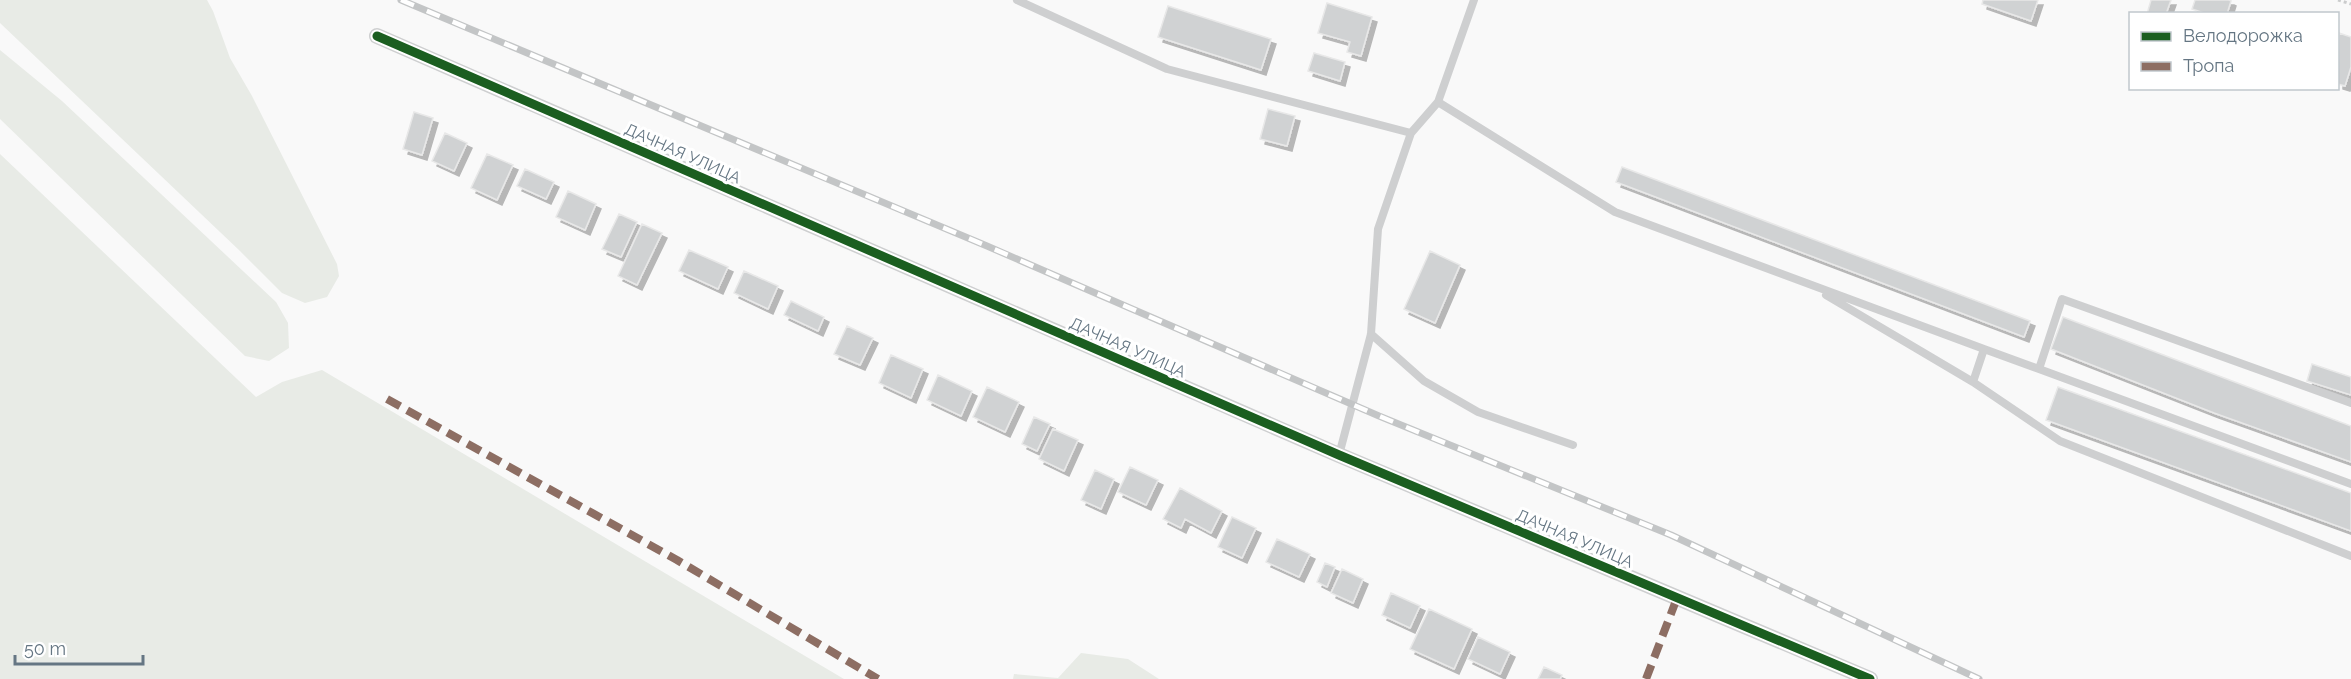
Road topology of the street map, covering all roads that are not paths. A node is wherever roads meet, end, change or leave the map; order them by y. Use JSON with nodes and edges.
{"nodes":[{"id":1,"x":1017,"y":0,"type":"edge"},
{"id":2,"x":1474,"y":0,"type":"edge"},
{"id":3,"x":377,"y":36,"type":"dead end"},
{"id":4,"x":1438,"y":102,"type":"junction"},
{"id":5,"x":1411,"y":133,"type":"junction"},
{"id":6,"x":1807,"y":283,"type":"junction"},
{"id":7,"x":1371,"y":334,"type":"junction"},
{"id":8,"x":1984,"y":349,"type":"junction"},
{"id":9,"x":2039,"y":369,"type":"junction"},
{"id":10,"x":1973,"y":382,"type":"junction"},
{"id":11,"x":2351,"y":403,"type":"edge"},
{"id":12,"x":1573,"y":445,"type":"dead end"},
{"id":13,"x":1339,"y":455,"type":"junction"},
{"id":14,"x":2351,"y":484,"type":"edge"},
{"id":15,"x":2351,"y":556,"type":"edge"},
{"id":16,"x":1870,"y":679,"type":"edge"}],
"edges":[{"from":1,"to":5,"type":"lane"},
{"from":2,"to":4,"type":"lane"},
{"from":3,"to":13,"type":"street","name":"ДАЧНАЯ УЛИЦА"},
{"from":4,"to":5,"type":"lane"},
{"from":4,"to":6,"type":"lane"},
{"from":5,"to":7,"type":"lane"},
{"from":6,"to":8,"type":"lane"},
{"from":6,"to":10,"type":"lane"},
{"from":7,"to":12,"type":"lane"},
{"from":7,"to":13,"type":"lane"},
{"from":8,"to":9,"type":"lane"},
{"from":8,"to":10,"type":"lane"},
{"from":9,"to":11,"type":"lane"},
{"from":9,"to":14,"type":"lane"},
{"from":10,"to":15,"type":"lane"},
{"from":13,"to":16,"type":"street","name":"ДАЧНАЯ УЛИЦА"}]}
